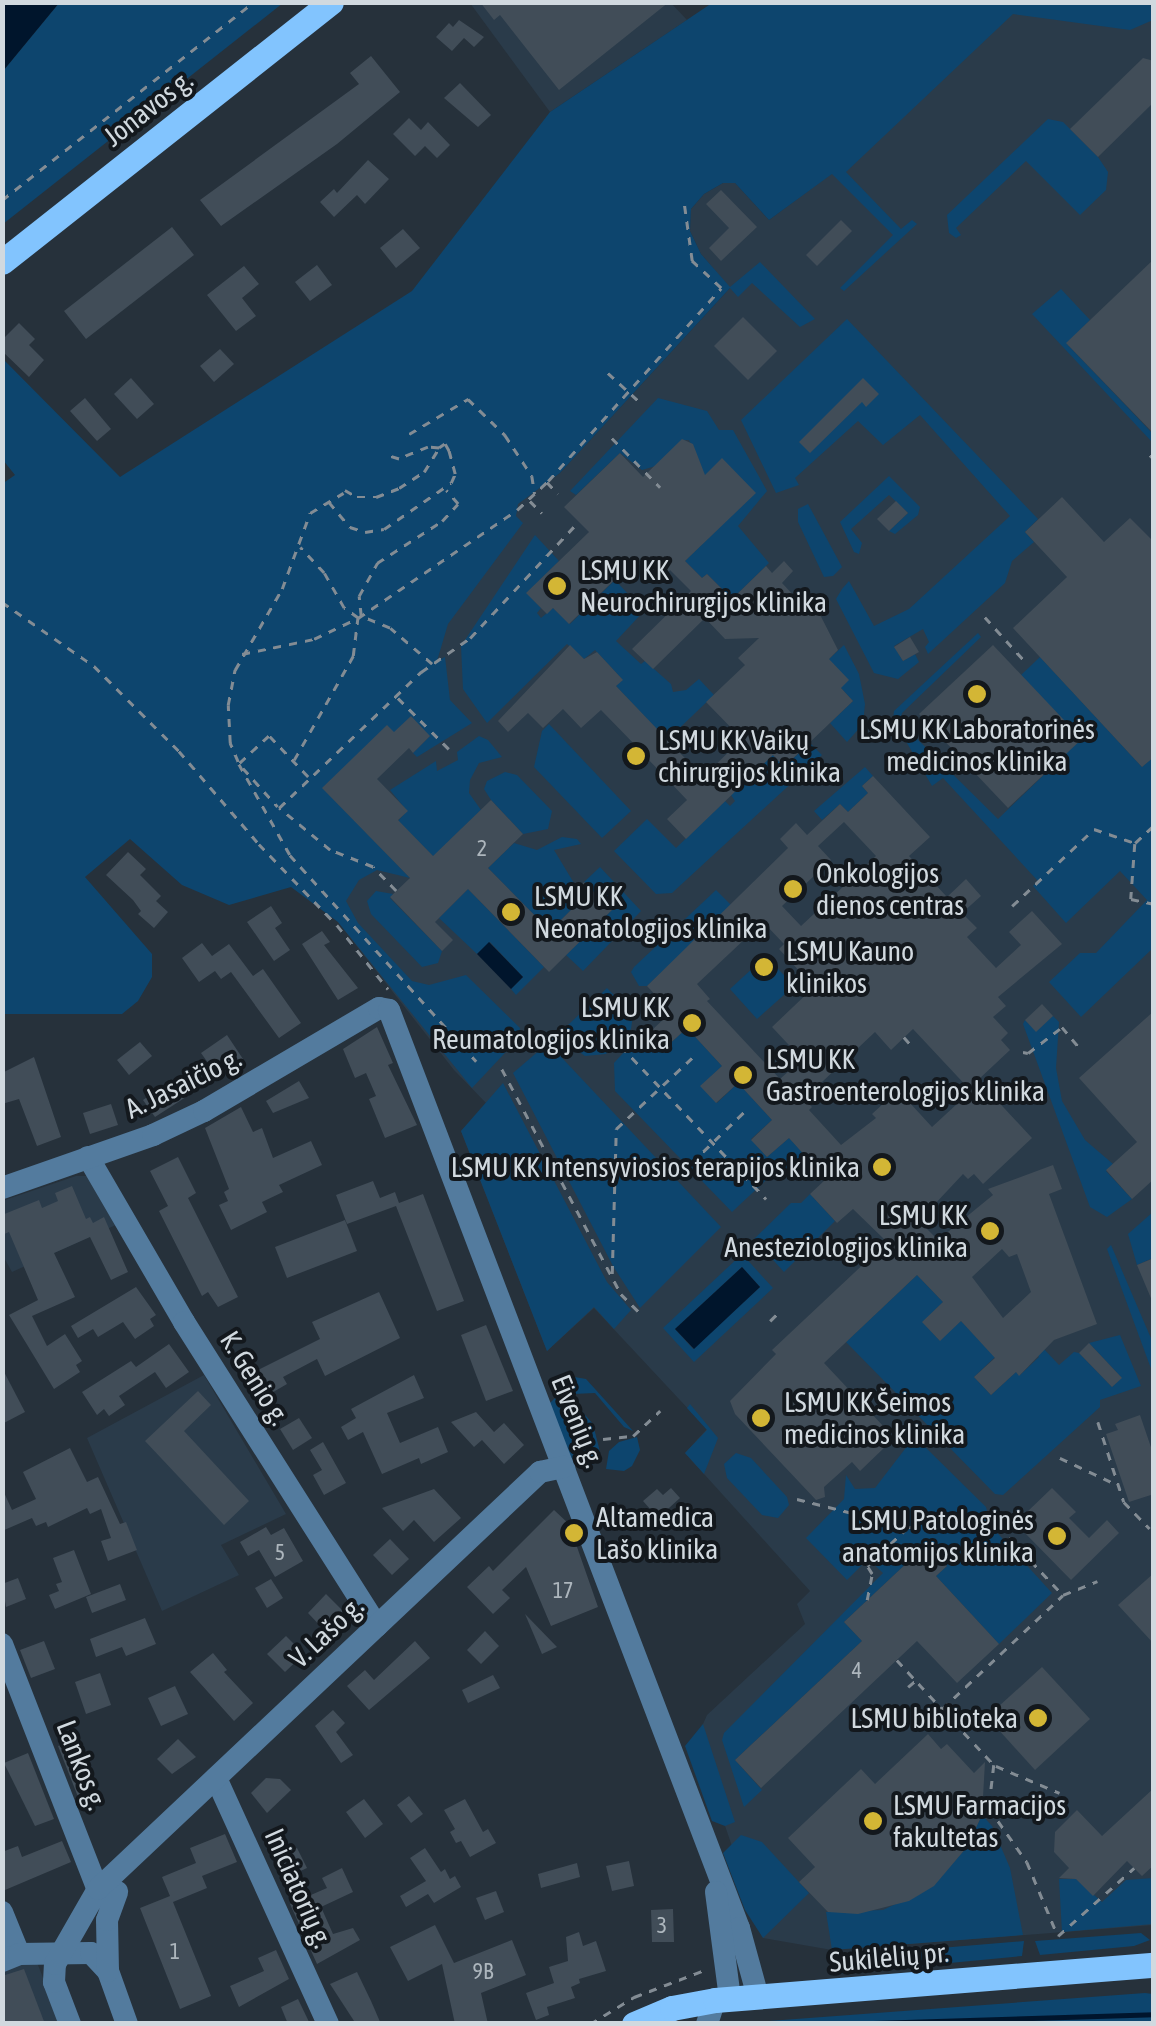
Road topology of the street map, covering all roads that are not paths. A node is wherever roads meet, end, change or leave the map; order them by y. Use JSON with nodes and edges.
{"nodes":[{"id":1,"x":331,"y":2,"type":"edge"},
{"id":2,"x":2,"y":262,"type":"edge"},
{"id":3,"x":388,"y":1004,"type":"joint"},
{"id":4,"x":88,"y":1158,"type":"junction"},
{"id":5,"x":2,"y":1188,"type":"edge"},
{"id":6,"x":564,"y":1468,"type":"junction"},
{"id":7,"x":377,"y":1626,"type":"junction"},
{"id":8,"x":2,"y":1644,"type":"edge"},
{"id":9,"x":216,"y":1778,"type":"junction"},
{"id":10,"x":714,"y":1864,"type":"junction"},
{"id":11,"x":105,"y":1896,"type":"junction"},
{"id":12,"x":2,"y":1912,"type":"edge"},
{"id":13,"x":58,"y":1952,"type":"junction"},
{"id":14,"x":11,"y":1958,"type":"edge"},
{"id":15,"x":1154,"y":1964,"type":"edge"},
{"id":16,"x":108,"y":1971,"type":"junction"},
{"id":17,"x":758,"y":1996,"type":"junction"},
{"id":18,"x":717,"y":2007,"type":"edge"},
{"id":19,"x":70,"y":2024,"type":"edge"},
{"id":20,"x":127,"y":2024,"type":"edge"},
{"id":21,"x":328,"y":2024,"type":"edge"},
{"id":22,"x":634,"y":2024,"type":"edge"}],
"edges":[{"from":1,"to":2,"type":"main road","name":"Jonavos g."},
{"from":3,"to":4,"type":"street","name":"A. Jasaičio g."},
{"from":3,"to":6,"type":"street","name":"Eivenių g."},
{"from":4,"to":5,"type":"street","name":"A. Jasaičio g."},
{"from":4,"to":7,"type":"street","name":"K. Genio g."},
{"from":6,"to":7,"type":"street","name":"V. Lašo g."},
{"from":6,"to":10,"type":"street","name":"Eivenių g."},
{"from":7,"to":9,"type":"street","name":"V. Lašo g."},
{"from":8,"to":11,"type":"street","name":"Lankos g."},
{"from":9,"to":11,"type":"street","name":"V. Lašo g."},
{"from":9,"to":21,"type":"street","name":"Iniciatorių g."},
{"from":10,"to":17,"type":"street","name":"Eivenių g."},
{"from":10,"to":18,"type":"street","name":"Eivenių g."},
{"from":11,"to":13,"type":"street","name":"V. Lašo g."},
{"from":11,"to":16,"type":"street","name":"V. Lašo g."},
{"from":12,"to":14,"type":"street"},
{"from":13,"to":14,"type":"street"},
{"from":13,"to":16,"type":"street"},
{"from":13,"to":19,"type":"street"},
{"from":15,"to":17,"type":"main road","name":"Sukilėlių pr."},
{"from":16,"to":20,"type":"street"},
{"from":17,"to":18,"type":"main road","name":"Sukilėlių pr."},
{"from":18,"to":22,"type":"main road","name":"Sukilėlių pr."}]}
